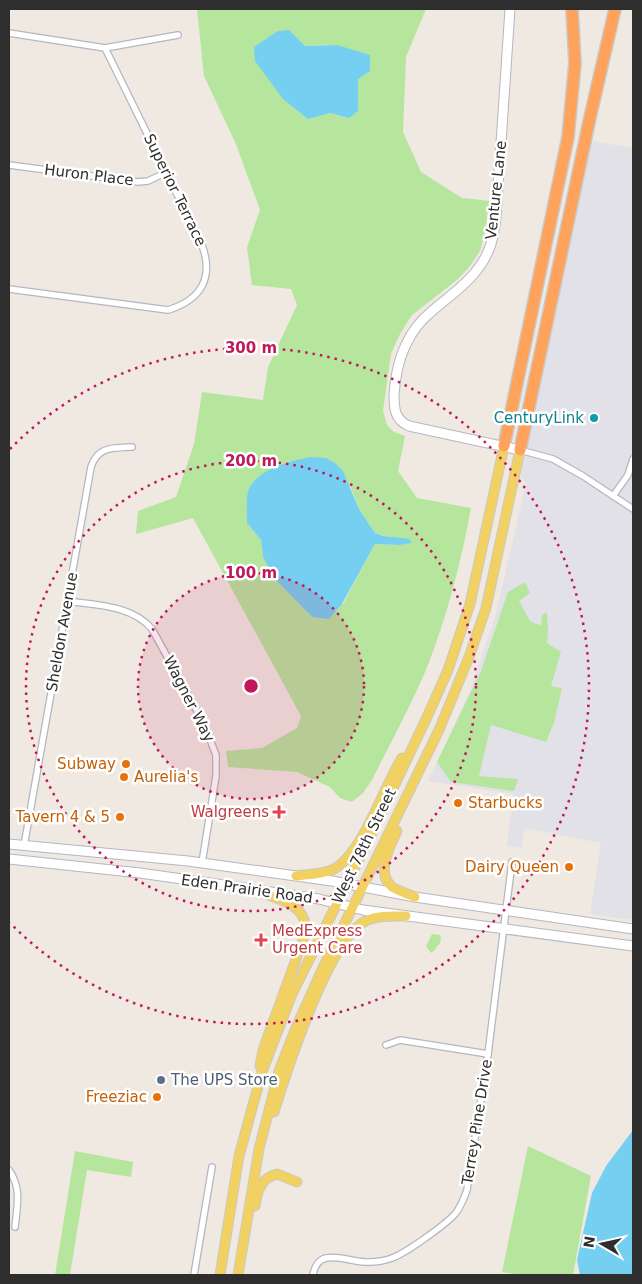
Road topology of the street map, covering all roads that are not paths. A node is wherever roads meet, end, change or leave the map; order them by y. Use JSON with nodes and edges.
{"nodes":[{"id":1,"x":510,"y":9,"type":"edge"},
{"id":2,"x":572,"y":9,"type":"edge"},
{"id":3,"x":615,"y":9,"type":"edge"},
{"id":4,"x":9,"y":33,"type":"edge"},
{"id":5,"x":178,"y":35,"type":"dead end"},
{"id":6,"x":105,"y":48,"type":"junction"},
{"id":7,"x":9,"y":165,"type":"edge"},
{"id":8,"x":167,"y":172,"type":"junction"},
{"id":9,"x":9,"y":289,"type":"edge"},
{"id":10,"x":504,"y":446,"type":"junction"},
{"id":11,"x":132,"y":447,"type":"dead end"},
{"id":12,"x":520,"y":450,"type":"junction"},
{"id":13,"x":633,"y":459,"type":"edge"},
{"id":14,"x":613,"y":496,"type":"junction"},
{"id":15,"x":633,"y":509,"type":"edge"},
{"id":16,"x":67,"y":601,"type":"junction"},
{"id":17,"x":428,"y":715,"type":"junction"},
{"id":18,"x":408,"y":794,"type":"junction"},
{"id":19,"x":9,"y":844,"type":"edge"},
{"id":20,"x":24,"y":846,"type":"junction"},
{"id":21,"x":9,"y":859,"type":"edge"},
{"id":22,"x":512,"y":862,"type":"dead end"},
{"id":23,"x":202,"y":863,"type":"junction"},
{"id":24,"x":296,"y":876,"type":"junction"},
{"id":25,"x":347,"y":884,"type":"junction"},
{"id":26,"x":363,"y":887,"type":"junction"},
{"id":27,"x":246,"y":888,"type":"junction"},
{"id":28,"x":414,"y":897,"type":"junction"},
{"id":29,"x":337,"y":903,"type":"junction"},
{"id":30,"x":353,"y":907,"type":"junction"},
{"id":31,"x":506,"y":910,"type":"junction"},
{"id":32,"x":406,"y":916,"type":"junction"},
{"id":33,"x":504,"y":929,"type":"junction"},
{"id":34,"x":633,"y":929,"type":"edge"},
{"id":35,"x":633,"y":946,"type":"edge"},
{"id":36,"x":386,"y":1046,"type":"dead end"},
{"id":37,"x":488,"y":1054,"type":"junction"},
{"id":38,"x":250,"y":1115,"type":"junction"},
{"id":39,"x":258,"y":1149,"type":"junction"},
{"id":40,"x":212,"y":1167,"type":"dead end"},
{"id":41,"x":9,"y":1170,"type":"edge"},
{"id":42,"x":297,"y":1182,"type":"dead end"},
{"id":43,"x":14,"y":1227,"type":"dead end"},
{"id":44,"x":194,"y":1275,"type":"edge"},
{"id":45,"x":220,"y":1275,"type":"edge"},
{"id":46,"x":238,"y":1275,"type":"edge"},
{"id":47,"x":243,"y":1275,"type":"edge"},
{"id":48,"x":313,"y":1275,"type":"edge"}],
"edges":[{"from":1,"to":10,"type":"main road","name":"Venture Lane"},
{"from":2,"to":10,"type":"highway"},
{"from":3,"to":12,"type":"highway"},
{"from":4,"to":6,"type":"street"},
{"from":5,"to":6,"type":"street"},
{"from":6,"to":8,"type":"street","name":"Superior Terrace"},
{"from":7,"to":8,"type":"street","name":"Huron Place"},
{"from":8,"to":9,"type":"street","name":"Superior Terrace"},
{"from":10,"to":12,"type":"main road","name":"Venture Lane"},
{"from":10,"to":17,"type":"main road","name":"West 78th Street"},
{"from":11,"to":16,"type":"street","name":"Sheldon Avenue"},
{"from":12,"to":14,"type":"street"},
{"from":12,"to":18,"type":"main road","name":"West 78th Street"},
{"from":13,"to":14,"type":"street"},
{"from":14,"to":15,"type":"street"},
{"from":16,"to":20,"type":"street","name":"Sheldon Avenue"},
{"from":16,"to":23,"type":"street","name":"Wagner Way"},
{"from":17,"to":24,"type":"main road"},
{"from":17,"to":25,"type":"main road","name":"West 78th Street"},
{"from":18,"to":26,"type":"main road","name":"West 78th Street"},
{"from":18,"to":28,"type":"main road"},
{"from":19,"to":20,"type":"main road","name":"Eden Prairie Road"},
{"from":20,"to":23,"type":"main road","name":"Eden Prairie Road"},
{"from":21,"to":27,"type":"main road","name":"Eden Prairie Road"},
{"from":22,"to":31,"type":"street","name":"Terrey Pine Drive"},
{"from":23,"to":24,"type":"main road","name":"Eden Prairie Road"},
{"from":24,"to":25,"type":"main road","name":"Eden Prairie Road"},
{"from":25,"to":26,"type":"main road","name":"Eden Prairie Road"},
{"from":25,"to":29,"type":"main road","name":"West 78th Street"},
{"from":26,"to":28,"type":"main road","name":"Eden Prairie Road"},
{"from":26,"to":30,"type":"main road","name":"West 78th Street"},
{"from":27,"to":29,"type":"main road","name":"Eden Prairie Road"},
{"from":27,"to":38,"type":"main road"},
{"from":28,"to":31,"type":"main road","name":"Eden Prairie Road"},
{"from":29,"to":30,"type":"main road","name":"Eden Prairie Road"},
{"from":29,"to":38,"type":"main road","name":"West 78th Street"},
{"from":30,"to":32,"type":"main road","name":"Eden Prairie Road"},
{"from":30,"to":39,"type":"main road","name":"West 78th Street"},
{"from":31,"to":33,"type":"street","name":"Terrey Pine Drive"},
{"from":31,"to":34,"type":"main road","name":"Eden Prairie Road"},
{"from":32,"to":33,"type":"main road","name":"Eden Prairie Road"},
{"from":32,"to":39,"type":"main road"},
{"from":33,"to":35,"type":"main road","name":"Eden Prairie Road"},
{"from":33,"to":37,"type":"street","name":"Terrey Pine Drive"},
{"from":36,"to":37,"type":"street"},
{"from":37,"to":48,"type":"street","name":"Terrey Pine Drive"},
{"from":38,"to":45,"type":"main road","name":"West 78th Street"},
{"from":39,"to":46,"type":"main road","name":"West 78th Street"},
{"from":40,"to":44,"type":"street"},
{"from":41,"to":43,"type":"street"},
{"from":42,"to":47,"type":"main road"}]}
